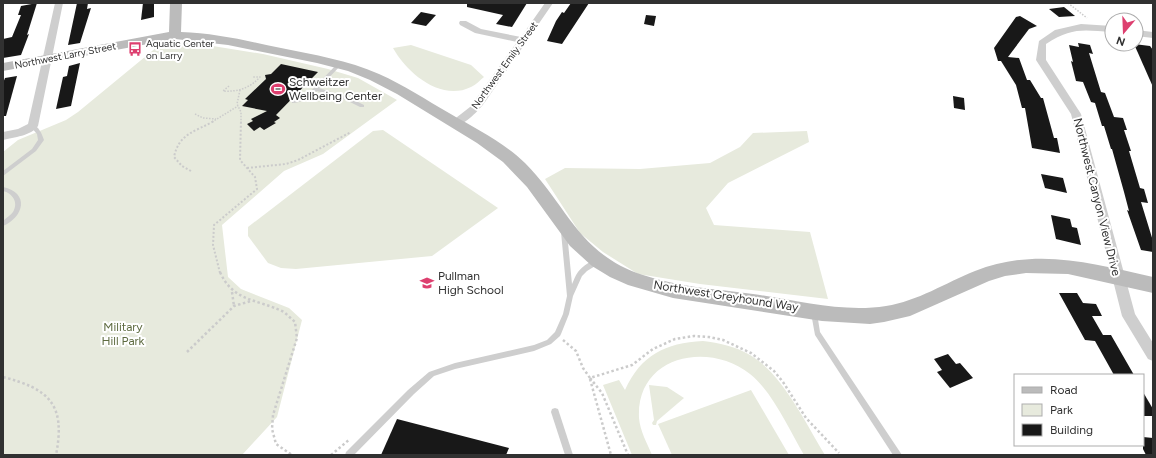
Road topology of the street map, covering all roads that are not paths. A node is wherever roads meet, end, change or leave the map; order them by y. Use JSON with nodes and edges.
{"nodes":[{"id":1,"x":59,"y":3,"type":"edge"},
{"id":2,"x":176,"y":3,"type":"edge"},
{"id":3,"x":549,"y":3,"type":"edge"},
{"id":4,"x":463,"y":23,"type":"dead end"},
{"id":5,"x":1104,"y":28,"type":"edge"},
{"id":6,"x":175,"y":35,"type":"junction"},
{"id":7,"x":523,"y":40,"type":"junction"},
{"id":8,"x":46,"y":59,"type":"junction"},
{"id":9,"x":340,"y":64,"type":"junction"},
{"id":10,"x":3,"y":67,"type":"edge"},
{"id":11,"x":316,"y":89,"type":"junction"},
{"id":12,"x":294,"y":102,"type":"dead end"},
{"id":13,"x":362,"y":106,"type":"dead end"},
{"id":14,"x":456,"y":123,"type":"junction"},
{"id":15,"x":33,"y":126,"type":"junction"},
{"id":16,"x":3,"y":136,"type":"edge"},
{"id":17,"x":3,"y":174,"type":"edge"},
{"id":18,"x":3,"y":189,"type":"edge"},
{"id":19,"x":563,"y":223,"type":"junction"},
{"id":20,"x":3,"y":224,"type":"edge"},
{"id":21,"x":598,"y":261,"type":"junction"},
{"id":22,"x":1117,"y":277,"type":"junction"},
{"id":23,"x":1153,"y":285,"type":"edge"},
{"id":24,"x":570,"y":296,"type":"junction"},
{"id":25,"x":814,"y":311,"type":"junction"},
{"id":26,"x":1153,"y":355,"type":"edge"},
{"id":27,"x":555,"y":412,"type":"dead end"},
{"id":28,"x":349,"y":455,"type":"edge"},
{"id":29,"x":569,"y":455,"type":"edge"},
{"id":30,"x":898,"y":455,"type":"edge"}],
"edges":[{"from":1,"to":8,"type":"street"},
{"from":2,"to":6,"type":"street"},
{"from":3,"to":7,"type":"street","name":"Northwest Emily Street"},
{"from":4,"to":7,"type":"street"},
{"from":5,"to":22,"type":"street","name":"Northwest Canyon View Drive"},
{"from":6,"to":8,"type":"street","name":"Northwest Larry Street"},
{"from":6,"to":9,"type":"street","name":"Northwest Greyhound Way"},
{"from":7,"to":14,"type":"street","name":"Northwest Emily Street"},
{"from":8,"to":10,"type":"street","name":"Northwest Larry Street"},
{"from":8,"to":15,"type":"street"},
{"from":9,"to":11,"type":"lane"},
{"from":9,"to":14,"type":"street","name":"Northwest Greyhound Way"},
{"from":11,"to":12,"type":"lane"},
{"from":11,"to":13,"type":"lane"},
{"from":14,"to":19,"type":"street","name":"Northwest Greyhound Way"},
{"from":15,"to":16,"type":"street"},
{"from":15,"to":17,"type":"lane"},
{"from":18,"to":20,"type":"lane"},
{"from":19,"to":21,"type":"street","name":"Northwest Greyhound Way"},
{"from":19,"to":24,"type":"lane"},
{"from":21,"to":24,"type":"lane"},
{"from":21,"to":25,"type":"street","name":"Northwest Greyhound Way"},
{"from":22,"to":23,"type":"street","name":"Northwest Greyhound Way"},
{"from":22,"to":25,"type":"street","name":"Northwest Greyhound Way"},
{"from":22,"to":26,"type":"street","name":"Northwest Canyon View Drive"},
{"from":24,"to":28,"type":"lane"},
{"from":25,"to":30,"type":"lane"},
{"from":27,"to":29,"type":"lane"}]}
